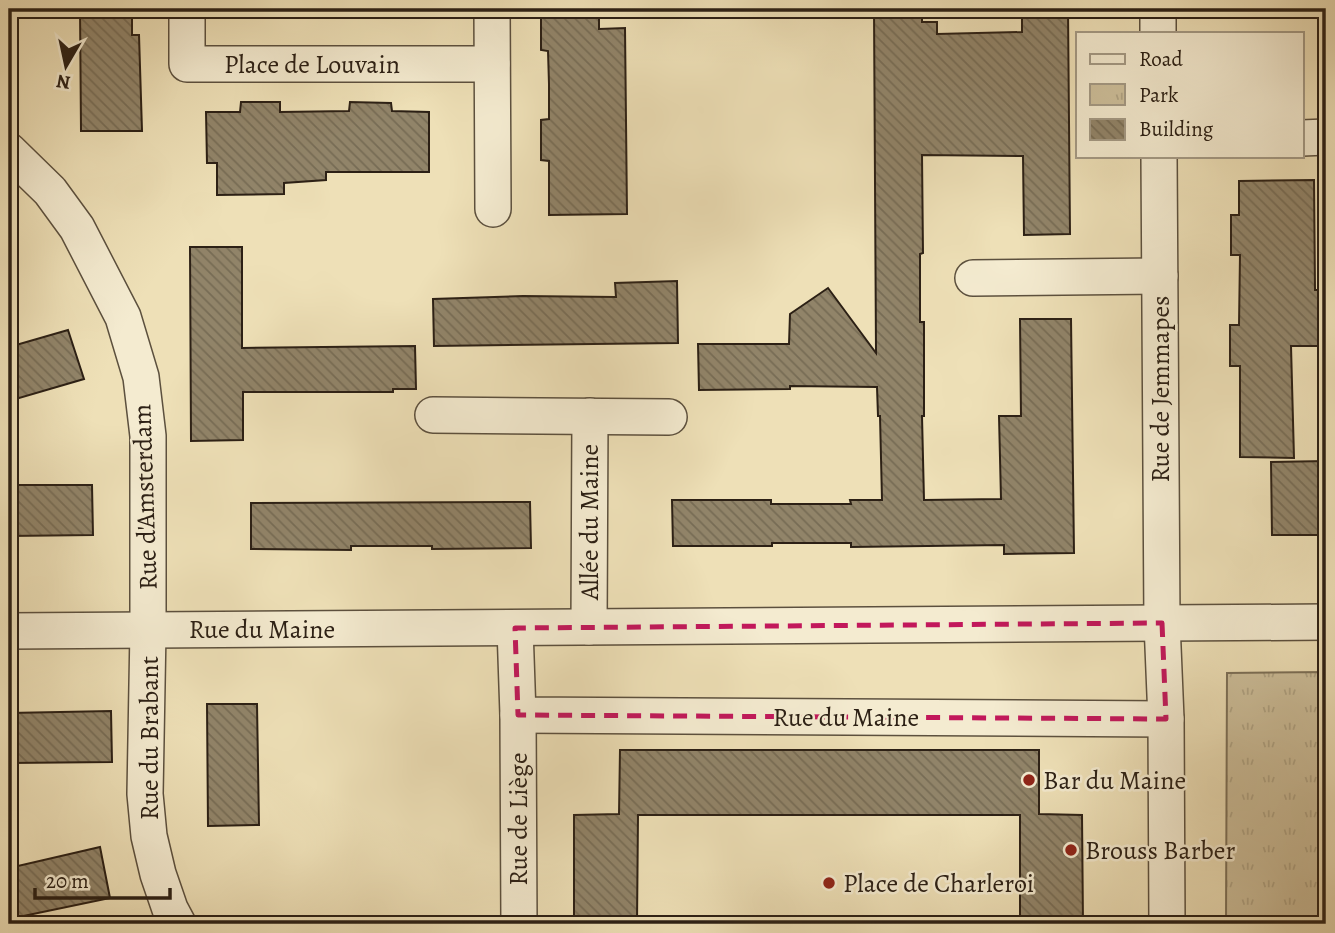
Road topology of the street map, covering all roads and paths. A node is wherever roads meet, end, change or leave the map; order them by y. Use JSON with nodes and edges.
{"nodes":[{"id":1,"x":187,"y":9,"type":"edge"},
{"id":2,"x":492,"y":9,"type":"edge"},
{"id":3,"x":1158,"y":9,"type":"edge"},
{"id":4,"x":1158,"y":32,"type":"edge"},
{"id":5,"x":492,"y":64,"type":"junction"},
{"id":6,"x":1304,"y":138,"type":"edge"},
{"id":7,"x":1326,"y":138,"type":"edge"},
{"id":8,"x":9,"y":151,"type":"edge"},
{"id":9,"x":1159,"y":158,"type":"edge"},
{"id":10,"x":493,"y":209,"type":"dead end"},
{"id":11,"x":1160,"y":276,"type":"junction"},
{"id":12,"x":973,"y":278,"type":"dead end"},
{"id":13,"x":433,"y":415,"type":"dead end"},
{"id":14,"x":590,"y":416,"type":"junction"},
{"id":15,"x":669,"y":417,"type":"dead end"},
{"id":16,"x":1326,"y":622,"type":"edge"},
{"id":17,"x":1161,"y":623,"type":"junction"},
{"id":18,"x":589,"y":627,"type":"junction"},
{"id":19,"x":515,"y":628,"type":"junction"},
{"id":20,"x":9,"y":631,"type":"edge"},
{"id":21,"x":148,"y":631,"type":"junction"},
{"id":22,"x":518,"y":715,"type":"junction"},
{"id":23,"x":1166,"y":719,"type":"junction"},
{"id":24,"x":178,"y":924,"type":"edge"},
{"id":25,"x":519,"y":924,"type":"edge"},
{"id":26,"x":1167,"y":924,"type":"edge"}],
"edges":[{"from":1,"to":5,"type":"street","name":"Place de Louvain"},
{"from":2,"to":5,"type":"street"},
{"from":3,"to":4,"type":"street"},
{"from":5,"to":10,"type":"street"},
{"from":6,"to":7,"type":"street"},
{"from":8,"to":21,"type":"street","name":"Rue d'Amsterdam"},
{"from":9,"to":11,"type":"street","name":"Rue de Jemmapes"},
{"from":11,"to":12,"type":"street"},
{"from":11,"to":17,"type":"street","name":"Rue de Jemmapes"},
{"from":13,"to":14,"type":"street","name":"Allée du Maine"},
{"from":14,"to":15,"type":"street","name":"Allée du Maine"},
{"from":14,"to":18,"type":"street","name":"Allée du Maine"},
{"from":16,"to":17,"type":"street","name":"Rue du Maine"},
{"from":17,"to":18,"type":"street","name":"Rue du Maine"},
{"from":17,"to":23,"type":"street"},
{"from":18,"to":19,"type":"street","name":"Rue du Maine"},
{"from":19,"to":21,"type":"street","name":"Rue du Maine"},
{"from":19,"to":22,"type":"street"},
{"from":20,"to":21,"type":"street","name":"Rue du Maine"},
{"from":21,"to":24,"type":"street","name":"Rue du Brabant"},
{"from":22,"to":23,"type":"street","name":"Rue du Maine"},
{"from":22,"to":25,"type":"street","name":"Rue de Liège"},
{"from":23,"to":26,"type":"street"}]}
